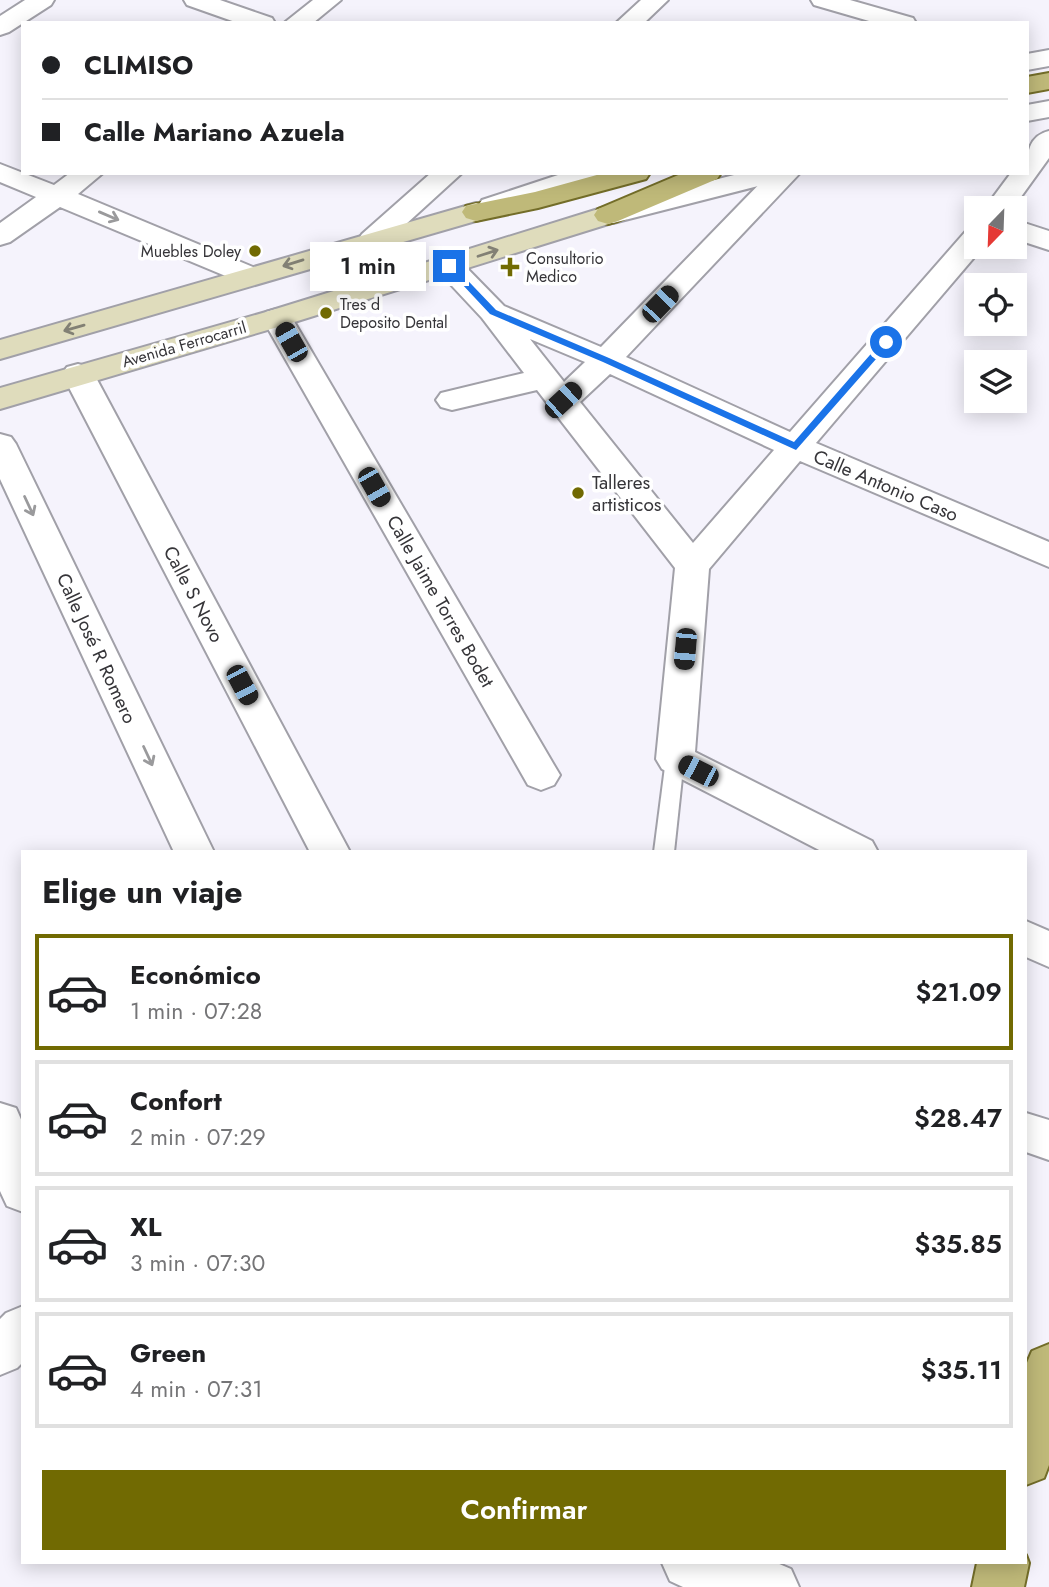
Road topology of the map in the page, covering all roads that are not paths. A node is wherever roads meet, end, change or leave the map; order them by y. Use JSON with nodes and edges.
{"nodes":[{"id":1,"x":43,"y":0,"type":"edge"},
{"id":2,"x":196,"y":0,"type":"edge"},
{"id":3,"x":329,"y":0,"type":"edge"},
{"id":4,"x":656,"y":0,"type":"edge"},
{"id":5,"x":823,"y":0,"type":"edge"},
{"id":6,"x":258,"y":21,"type":"edge"},
{"id":7,"x":299,"y":21,"type":"edge"},
{"id":8,"x":630,"y":21,"type":"edge"},
{"id":9,"x":897,"y":21,"type":"edge"},
{"id":10,"x":0,"y":27,"type":"edge"},
{"id":11,"x":1049,"y":96,"type":"edge"},
{"id":12,"x":1029,"y":99,"type":"edge"},
{"id":13,"x":1049,"y":109,"type":"edge"},
{"id":14,"x":1029,"y":113,"type":"edge"},
{"id":15,"x":1049,"y":139,"type":"edge"},
{"id":16,"x":1029,"y":167,"type":"edge"},
{"id":17,"x":0,"y":172,"type":"edge"},
{"id":18,"x":86,"y":175,"type":"edge"},
{"id":19,"x":446,"y":175,"type":"edge"},
{"id":20,"x":587,"y":175,"type":"edge"},
{"id":21,"x":629,"y":175,"type":"edge"},
{"id":22,"x":703,"y":175,"type":"edge"},
{"id":23,"x":768,"y":175,"type":"edge"},
{"id":24,"x":784,"y":175,"type":"edge"},
{"id":25,"x":1023,"y":175,"type":"edge"},
{"id":26,"x":60,"y":195,"type":"junction"},
{"id":27,"x":1008,"y":196,"type":"edge"},
{"id":28,"x":476,"y":212,"type":"junction"},
{"id":29,"x":608,"y":215,"type":"junction"},
{"id":30,"x":1027,"y":233,"type":"edge"},
{"id":31,"x":0,"y":236,"type":"edge"},
{"id":32,"x":372,"y":240,"type":"junction"},
{"id":33,"x":1049,"y":241,"type":"edge"},
{"id":34,"x":964,"y":251,"type":"edge"},
{"id":35,"x":449,"y":266,"type":"junction"},
{"id":36,"x":250,"y":276,"type":"junction"},
{"id":37,"x":493,"y":312,"type":"junction"},
{"id":38,"x":277,"y":318,"type":"junction"},
{"id":39,"x":0,"y":350,"type":"edge"},
{"id":40,"x":606,"y":360,"type":"junction"},
{"id":41,"x":78,"y":374,"type":"junction"},
{"id":42,"x":554,"y":389,"type":"junction"},
{"id":43,"x":0,"y":399,"type":"edge"},
{"id":44,"x":452,"y":400,"type":"dead end"},
{"id":45,"x":0,"y":444,"type":"edge"},
{"id":46,"x":796,"y":447,"type":"junction"},
{"id":47,"x":1049,"y":555,"type":"edge"},
{"id":48,"x":692,"y":566,"type":"junction"},
{"id":49,"x":675,"y":759,"type":"junction"},
{"id":50,"x":541,"y":775,"type":"dead end"},
{"id":51,"x":193,"y":850,"type":"edge"},
{"id":52,"x":329,"y":850,"type":"edge"},
{"id":53,"x":664,"y":850,"type":"edge"},
{"id":54,"x":854,"y":850,"type":"edge"},
{"id":55,"x":1027,"y":939,"type":"edge"},
{"id":56,"x":1049,"y":950,"type":"edge"},
{"id":57,"x":0,"y":1122,"type":"edge"},
{"id":58,"x":1027,"y":1133,"type":"edge"},
{"id":59,"x":1049,"y":1140,"type":"edge"},
{"id":60,"x":21,"y":1186,"type":"edge"},
{"id":61,"x":21,"y":1331,"type":"edge"},
{"id":62,"x":0,"y":1352,"type":"edge"},
{"id":63,"x":0,"y":1366,"type":"edge"},
{"id":64,"x":1049,"y":1367,"type":"edge"},
{"id":65,"x":21,"y":1372,"type":"edge"},
{"id":66,"x":1027,"y":1456,"type":"edge"},
{"id":67,"x":692,"y":1564,"type":"edge"},
{"id":68,"x":1003,"y":1564,"type":"edge"},
{"id":69,"x":773,"y":1587,"type":"edge"},
{"id":70,"x":998,"y":1587,"type":"edge"}],
"edges":[{"from":1,"to":10,"type":"street"},
{"from":2,"to":6,"type":"street"},
{"from":3,"to":7,"type":"street"},
{"from":4,"to":8,"type":"street"},
{"from":5,"to":9,"type":"street"},
{"from":11,"to":12,"type":"main road"},
{"from":13,"to":14,"type":"street"},
{"from":15,"to":16,"type":"street"},
{"from":17,"to":26,"type":"street"},
{"from":18,"to":26,"type":"street"},
{"from":19,"to":32,"type":"street"},
{"from":20,"to":28,"type":"street"},
{"from":21,"to":28,"type":"main road"},
{"from":22,"to":29,"type":"main road","name":"Avenida Ferrocarril"},
{"from":23,"to":29,"type":"street","name":"Avenida Ferrocarril"},
{"from":24,"to":40,"type":"street"},
{"from":25,"to":27,"type":"street"},
{"from":26,"to":31,"type":"street"},
{"from":26,"to":36,"type":"street","one_way":true},
{"from":28,"to":32,"type":"main road"},
{"from":35,"to":29,"type":"main road","name":"Avenida Ferrocarril","one_way":true},
{"from":30,"to":33,"type":"street"},
{"from":32,"to":36,"type":"main road","one_way":true},
{"from":34,"to":46,"type":"street"},
{"from":35,"to":37,"type":"street"},
{"from":35,"to":38,"type":"main road","name":"Avenida Ferrocarril"},
{"from":36,"to":39,"type":"main road","one_way":true},
{"from":37,"to":40,"type":"street","name":"Calle Antonio Caso"},
{"from":37,"to":42,"type":"street"},
{"from":38,"to":41,"type":"main road","name":"Avenida Ferrocarril"},
{"from":38,"to":50,"type":"street","name":"Calle Jaime Torres Bodet"},
{"from":40,"to":42,"type":"street"},
{"from":40,"to":46,"type":"street","name":"Calle Antonio Caso"},
{"from":41,"to":43,"type":"main road","name":"Avenida Ferrocarril"},
{"from":41,"to":52,"type":"street","name":"Calle S Novo"},
{"from":42,"to":44,"type":"street"},
{"from":42,"to":48,"type":"street"},
{"from":45,"to":51,"type":"street","name":"Calle José R Romero","one_way":true},
{"from":46,"to":47,"type":"street","name":"Calle Antonio Caso"},
{"from":46,"to":48,"type":"street"},
{"from":48,"to":49,"type":"street"},
{"from":49,"to":53,"type":"lane"},
{"from":49,"to":54,"type":"street"},
{"from":55,"to":56,"type":"street"},
{"from":57,"to":60,"type":"street"},
{"from":58,"to":59,"type":"street"},
{"from":61,"to":62,"type":"street"},
{"from":63,"to":65,"type":"street"},
{"from":64,"to":66,"type":"main road"},
{"from":67,"to":69,"type":"street"},
{"from":68,"to":70,"type":"main road"}]}
